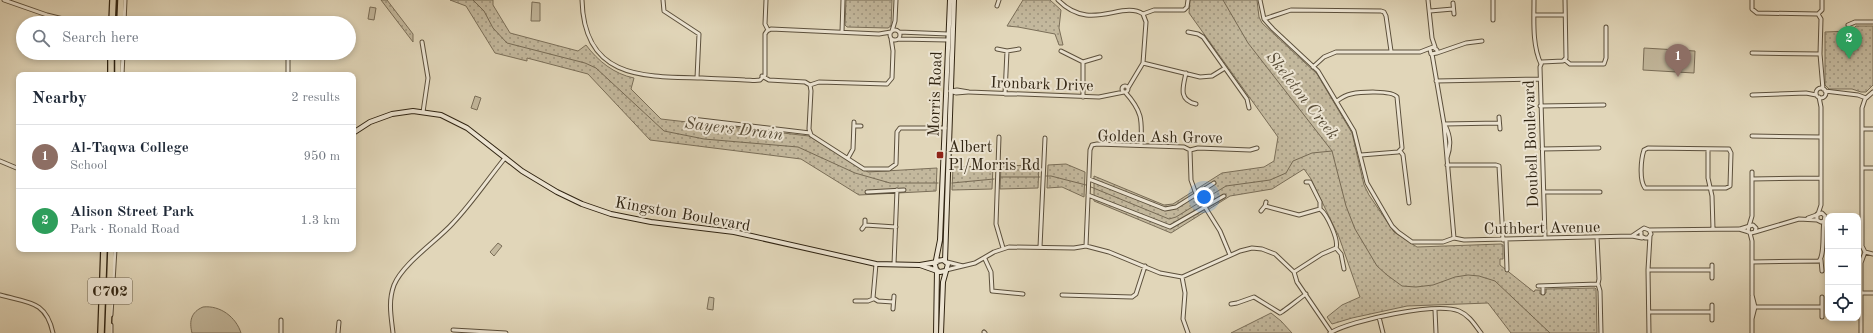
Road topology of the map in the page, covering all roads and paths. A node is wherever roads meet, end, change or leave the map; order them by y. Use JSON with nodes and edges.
{"nodes":[{"id":1,"x":4,"y":0,"type":"edge"},
{"id":2,"x":113,"y":0,"type":"edge"},
{"id":3,"x":121,"y":0,"type":"edge"},
{"id":4,"x":125,"y":0,"type":"edge"},
{"id":5,"x":582,"y":0,"type":"edge"},
{"id":6,"x":663,"y":0,"type":"edge"},
{"id":7,"x":766,"y":0,"type":"edge"},
{"id":8,"x":843,"y":0,"type":"edge"},
{"id":9,"x":896,"y":0,"type":"edge"},
{"id":10,"x":950,"y":0,"type":"edge"},
{"id":11,"x":954,"y":0,"type":"edge"},
{"id":12,"x":999,"y":0,"type":"edge"},
{"id":13,"x":1058,"y":0,"type":"edge"},
{"id":14,"x":1188,"y":0,"type":"edge"},
{"id":15,"x":1260,"y":0,"type":"edge"},
{"id":16,"x":1428,"y":0,"type":"edge"},
{"id":17,"x":1493,"y":0,"type":"edge"},
{"id":18,"x":1534,"y":0,"type":"edge"},
{"id":19,"x":1565,"y":0,"type":"edge"},
{"id":20,"x":1752,"y":0,"type":"edge"},
{"id":21,"x":1822,"y":0,"type":"edge"},
{"id":22,"x":1453,"y":3,"type":"dead end"},
{"id":23,"x":997,"y":6,"type":"dead end"},
{"id":24,"x":1453,"y":9,"type":"junction"},
{"id":25,"x":1430,"y":12,"type":"junction"},
{"id":26,"x":1143,"y":14,"type":"junction"},
{"id":27,"x":1454,"y":14,"type":"dead end"},
{"id":28,"x":1818,"y":14,"type":"junction"},
{"id":29,"x":1534,"y":15,"type":"junction"},
{"id":30,"x":1565,"y":15,"type":"junction"},
{"id":31,"x":54,"y":16,"type":"edge"},
{"id":32,"x":112,"y":16,"type":"edge"},
{"id":33,"x":121,"y":16,"type":"edge"},
{"id":34,"x":122,"y":16,"type":"edge"},
{"id":35,"x":1264,"y":19,"type":"junction"},
{"id":36,"x":1493,"y":20,"type":"dead end"},
{"id":37,"x":895,"y":21,"type":"junction"},
{"id":38,"x":1873,"y":22,"type":"edge"},
{"id":39,"x":1848,"y":25,"type":"dead end"},
{"id":40,"x":1606,"y":27,"type":"dead end"},
{"id":41,"x":768,"y":30,"type":"junction"},
{"id":42,"x":892,"y":31,"type":"junction"},
{"id":43,"x":898,"y":31,"type":"junction"},
{"id":44,"x":842,"y":32,"type":"junction"},
{"id":45,"x":1188,"y":32,"type":"dead end"},
{"id":46,"x":879,"y":34,"type":"junction"},
{"id":47,"x":948,"y":34,"type":"junction"},
{"id":48,"x":891,"y":38,"type":"junction"},
{"id":49,"x":952,"y":38,"type":"junction"},
{"id":50,"x":1432,"y":38,"type":"junction"},
{"id":51,"x":898,"y":39,"type":"junction"},
{"id":52,"x":948,"y":40,"type":"junction"},
{"id":53,"x":1482,"y":41,"type":"dead end"},
{"id":54,"x":422,"y":42,"type":"dead end"},
{"id":55,"x":997,"y":49,"type":"dead end"},
{"id":56,"x":1019,"y":49,"type":"dead end"},
{"id":57,"x":1431,"y":49,"type":"junction"},
{"id":58,"x":893,"y":51,"type":"junction"},
{"id":59,"x":1008,"y":51,"type":"junction"},
{"id":60,"x":1391,"y":51,"type":"junction"},
{"id":61,"x":1436,"y":51,"type":"junction"},
{"id":62,"x":1061,"y":52,"type":"dead end"},
{"id":63,"x":1420,"y":52,"type":"junction"},
{"id":64,"x":1752,"y":53,"type":"dead end"},
{"id":65,"x":1431,"y":54,"type":"junction"},
{"id":66,"x":1820,"y":54,"type":"junction"},
{"id":67,"x":1100,"y":57,"type":"dead end"},
{"id":68,"x":111,"y":60,"type":"edge"},
{"id":69,"x":119,"y":60,"type":"edge"},
{"id":70,"x":121,"y":60,"type":"edge"},
{"id":71,"x":288,"y":60,"type":"edge"},
{"id":72,"x":1565,"y":60,"type":"junction"},
{"id":73,"x":1084,"y":62,"type":"junction"},
{"id":74,"x":1143,"y":62,"type":"junction"},
{"id":75,"x":1434,"y":62,"type":"junction"},
{"id":76,"x":120,"y":64,"type":"junction"},
{"id":77,"x":1541,"y":64,"type":"junction"},
{"id":78,"x":1313,"y":67,"type":"junction"},
{"id":79,"x":1225,"y":68,"type":"junction"},
{"id":80,"x":111,"y":72,"type":"edge"},
{"id":81,"x":119,"y":72,"type":"edge"},
{"id":82,"x":121,"y":72,"type":"edge"},
{"id":83,"x":288,"y":72,"type":"edge"},
{"id":84,"x":1186,"y":74,"type":"junction"},
{"id":85,"x":763,"y":77,"type":"junction"},
{"id":86,"x":697,"y":78,"type":"junction"},
{"id":87,"x":1821,"y":78,"type":"junction"},
{"id":88,"x":1540,"y":79,"type":"junction"},
{"id":89,"x":1436,"y":81,"type":"junction"},
{"id":90,"x":810,"y":85,"type":"junction"},
{"id":91,"x":1128,"y":88,"type":"junction"},
{"id":92,"x":1818,"y":90,"type":"junction"},
{"id":93,"x":948,"y":91,"type":"junction"},
{"id":94,"x":1124,"y":91,"type":"junction"},
{"id":95,"x":1825,"y":91,"type":"junction"},
{"id":96,"x":1873,"y":92,"type":"edge"},
{"id":97,"x":1806,"y":93,"type":"junction"},
{"id":98,"x":1005,"y":94,"type":"junction"},
{"id":99,"x":1752,"y":95,"type":"dead end"},
{"id":100,"x":1817,"y":96,"type":"junction"},
{"id":101,"x":1083,"y":97,"type":"junction"},
{"id":102,"x":1131,"y":98,"type":"junction"},
{"id":103,"x":1823,"y":98,"type":"junction"},
{"id":104,"x":1866,"y":98,"type":"junction"},
{"id":105,"x":1336,"y":101,"type":"junction"},
{"id":106,"x":1196,"y":104,"type":"dead end"},
{"id":107,"x":1604,"y":105,"type":"dead end"},
{"id":108,"x":1540,"y":106,"type":"junction"},
{"id":109,"x":1821,"y":107,"type":"junction"},
{"id":110,"x":1249,"y":108,"type":"dead end"},
{"id":111,"x":424,"y":112,"type":"junction"},
{"id":112,"x":1499,"y":117,"type":"dead end"},
{"id":113,"x":692,"y":119,"type":"dead end"},
{"id":114,"x":1499,"y":123,"type":"junction"},
{"id":115,"x":1444,"y":124,"type":"junction"},
{"id":116,"x":861,"y":126,"type":"dead end"},
{"id":117,"x":947,"y":128,"type":"junction"},
{"id":118,"x":1500,"y":129,"type":"dead end"},
{"id":119,"x":1862,"y":129,"type":"junction"},
{"id":120,"x":1873,"y":129,"type":"edge"},
{"id":121,"x":356,"y":131,"type":"edge"},
{"id":122,"x":810,"y":133,"type":"junction"},
{"id":123,"x":1752,"y":136,"type":"dead end"},
{"id":124,"x":999,"y":137,"type":"dead end"},
{"id":125,"x":1821,"y":137,"type":"junction"},
{"id":126,"x":1044,"y":138,"type":"dead end"},
{"id":127,"x":1142,"y":145,"type":"junction"},
{"id":128,"x":1256,"y":148,"type":"dead end"},
{"id":129,"x":1599,"y":148,"type":"dead end"},
{"id":130,"x":1542,"y":149,"type":"junction"},
{"id":131,"x":1190,"y":150,"type":"junction"},
{"id":132,"x":1708,"y":150,"type":"junction"},
{"id":133,"x":1400,"y":151,"type":"junction"},
{"id":134,"x":1361,"y":155,"type":"junction"},
{"id":135,"x":505,"y":158,"type":"junction"},
{"id":136,"x":848,"y":158,"type":"junction"},
{"id":137,"x":1447,"y":158,"type":"junction"},
{"id":138,"x":0,"y":161,"type":"edge"},
{"id":139,"x":1447,"y":165,"type":"junction"},
{"id":140,"x":16,"y":168,"type":"edge"},
{"id":141,"x":1862,"y":168,"type":"junction"},
{"id":142,"x":1873,"y":168,"type":"edge"},
{"id":143,"x":1752,"y":172,"type":"dead end"},
{"id":144,"x":1821,"y":178,"type":"junction"},
{"id":145,"x":1089,"y":179,"type":"junction"},
{"id":146,"x":1752,"y":179,"type":"junction"},
{"id":147,"x":1306,"y":182,"type":"dead end"},
{"id":148,"x":1214,"y":183,"type":"dead end"},
{"id":149,"x":1711,"y":188,"type":"junction"},
{"id":150,"x":896,"y":190,"type":"junction"},
{"id":151,"x":904,"y":190,"type":"dead end"},
{"id":152,"x":867,"y":192,"type":"dead end"},
{"id":153,"x":1544,"y":192,"type":"junction"},
{"id":154,"x":1600,"y":192,"type":"dead end"},
{"id":155,"x":1196,"y":194,"type":"junction"},
{"id":156,"x":1088,"y":195,"type":"junction"},
{"id":157,"x":1224,"y":196,"type":"dead end"},
{"id":158,"x":1403,"y":198,"type":"dead end"},
{"id":159,"x":1408,"y":198,"type":"junction"},
{"id":160,"x":1409,"y":203,"type":"dead end"},
{"id":161,"x":1821,"y":205,"type":"junction"},
{"id":162,"x":1205,"y":207,"type":"junction"},
{"id":163,"x":1320,"y":209,"type":"junction"},
{"id":164,"x":1261,"y":211,"type":"dead end"},
{"id":165,"x":1818,"y":214,"type":"junction"},
{"id":166,"x":1824,"y":214,"type":"junction"},
{"id":167,"x":1752,"y":216,"type":"junction"},
{"id":168,"x":1806,"y":218,"type":"junction"},
{"id":169,"x":865,"y":220,"type":"dead end"},
{"id":170,"x":1818,"y":221,"type":"junction"},
{"id":171,"x":1824,"y":221,"type":"junction"},
{"id":172,"x":865,"y":225,"type":"junction"},
{"id":173,"x":1749,"y":226,"type":"junction"},
{"id":174,"x":896,"y":227,"type":"junction"},
{"id":175,"x":1756,"y":227,"type":"junction"},
{"id":176,"x":1766,"y":228,"type":"junction"},
{"id":177,"x":862,"y":229,"type":"dead end"},
{"id":178,"x":1713,"y":229,"type":"junction"},
{"id":179,"x":1739,"y":229,"type":"junction"},
{"id":180,"x":1649,"y":230,"type":"junction"},
{"id":181,"x":1659,"y":230,"type":"junction"},
{"id":182,"x":1822,"y":230,"type":"junction"},
{"id":183,"x":1641,"y":232,"type":"junction"},
{"id":184,"x":1749,"y":232,"type":"junction"},
{"id":185,"x":1755,"y":232,"type":"junction"},
{"id":186,"x":1650,"y":235,"type":"junction"},
{"id":187,"x":1632,"y":236,"type":"junction"},
{"id":188,"x":1545,"y":237,"type":"junction"},
{"id":189,"x":1597,"y":237,"type":"junction"},
{"id":190,"x":1454,"y":238,"type":"junction"},
{"id":191,"x":1644,"y":238,"type":"junction"},
{"id":192,"x":1504,"y":240,"type":"junction"},
{"id":193,"x":1752,"y":241,"type":"junction"},
{"id":194,"x":1086,"y":246,"type":"junction"},
{"id":195,"x":1040,"y":247,"type":"junction"},
{"id":196,"x":1648,"y":247,"type":"junction"},
{"id":197,"x":1003,"y":248,"type":"junction"},
{"id":198,"x":1336,"y":248,"type":"junction"},
{"id":199,"x":104,"y":252,"type":"edge"},
{"id":200,"x":111,"y":252,"type":"edge"},
{"id":201,"x":115,"y":252,"type":"edge"},
{"id":202,"x":1865,"y":252,"type":"junction"},
{"id":203,"x":1873,"y":254,"type":"edge"},
{"id":204,"x":1230,"y":255,"type":"junction"},
{"id":205,"x":985,"y":259,"type":"junction"},
{"id":206,"x":1821,"y":260,"type":"junction"},
{"id":207,"x":946,"y":261,"type":"junction"},
{"id":208,"x":1506,"y":261,"type":"junction"},
{"id":209,"x":937,"y":262,"type":"junction"},
{"id":210,"x":1500,"y":262,"type":"dead end"},
{"id":211,"x":1752,"y":262,"type":"junction"},
{"id":212,"x":876,"y":264,"type":"junction"},
{"id":213,"x":894,"y":264,"type":"junction"},
{"id":214,"x":920,"y":265,"type":"junction"},
{"id":215,"x":1712,"y":265,"type":"dead end"},
{"id":216,"x":965,"y":266,"type":"junction"},
{"id":217,"x":1145,"y":266,"type":"junction"},
{"id":218,"x":937,"y":270,"type":"junction"},
{"id":219,"x":1344,"y":270,"type":"dead end"},
{"id":220,"x":1507,"y":270,"type":"dead end"},
{"id":221,"x":1648,"y":270,"type":"junction"},
{"id":222,"x":1712,"y":270,"type":"junction"},
{"id":223,"x":945,"y":271,"type":"junction"},
{"id":224,"x":1294,"y":272,"type":"junction"},
{"id":225,"x":1822,"y":272,"type":"dead end"},
{"id":226,"x":1182,"y":277,"type":"junction"},
{"id":227,"x":1712,"y":278,"type":"dead end"},
{"id":228,"x":1598,"y":284,"type":"junction"},
{"id":229,"x":1861,"y":285,"type":"edge"},
{"id":230,"x":1538,"y":286,"type":"dead end"},
{"id":231,"x":1543,"y":286,"type":"junction"},
{"id":232,"x":992,"y":291,"type":"junction"},
{"id":233,"x":1543,"y":293,"type":"dead end"},
{"id":234,"x":1861,"y":293,"type":"edge"},
{"id":235,"x":1873,"y":293,"type":"edge"},
{"id":236,"x":989,"y":294,"type":"dead end"},
{"id":237,"x":1023,"y":294,"type":"dead end"},
{"id":238,"x":1306,"y":294,"type":"junction"},
{"id":239,"x":0,"y":295,"type":"edge"},
{"id":240,"x":1062,"y":295,"type":"dead end"},
{"id":241,"x":894,"y":296,"type":"dead end"},
{"id":242,"x":1822,"y":297,"type":"dead end"},
{"id":243,"x":873,"y":299,"type":"junction"},
{"id":244,"x":855,"y":301,"type":"dead end"},
{"id":245,"x":893,"y":302,"type":"junction"},
{"id":246,"x":1231,"y":304,"type":"dead end"},
{"id":247,"x":1712,"y":305,"type":"dead end"},
{"id":248,"x":1753,"y":307,"type":"junction"},
{"id":249,"x":1822,"y":307,"type":"junction"},
{"id":250,"x":893,"y":309,"type":"dead end"},
{"id":251,"x":1435,"y":310,"type":"junction"},
{"id":252,"x":1649,"y":312,"type":"junction"},
{"id":253,"x":1712,"y":312,"type":"junction"},
{"id":254,"x":1379,"y":317,"type":"junction"},
{"id":255,"x":1822,"y":317,"type":"dead end"},
{"id":256,"x":281,"y":320,"type":"dead end"},
{"id":257,"x":1712,"y":320,"type":"dead end"},
{"id":258,"x":1861,"y":321,"type":"edge"},
{"id":259,"x":339,"y":322,"type":"dead end"},
{"id":260,"x":453,"y":330,"type":"dead end"},
{"id":261,"x":53,"y":333,"type":"edge"},
{"id":262,"x":101,"y":333,"type":"edge"},
{"id":263,"x":109,"y":333,"type":"edge"},
{"id":264,"x":281,"y":333,"type":"edge"},
{"id":265,"x":338,"y":333,"type":"edge"},
{"id":266,"x":393,"y":333,"type":"edge"},
{"id":267,"x":506,"y":333,"type":"edge"},
{"id":268,"x":936,"y":333,"type":"edge"},
{"id":269,"x":941,"y":333,"type":"edge"},
{"id":270,"x":1188,"y":333,"type":"edge"},
{"id":271,"x":1331,"y":333,"type":"edge"},
{"id":272,"x":1383,"y":333,"type":"edge"},
{"id":273,"x":1436,"y":333,"type":"edge"},
{"id":274,"x":1481,"y":333,"type":"edge"},
{"id":275,"x":1601,"y":333,"type":"edge"},
{"id":276,"x":1649,"y":333,"type":"edge"},
{"id":277,"x":1752,"y":333,"type":"edge"},
{"id":278,"x":1861,"y":333,"type":"edge"}],
"edges":[{"from":1,"to":31,"type":"street"},
{"from":2,"to":32,"type":"highway"},
{"from":3,"to":33,"type":"highway"},
{"from":4,"to":34,"type":"street"},
{"from":5,"to":86,"type":"street"},
{"from":6,"to":86,"type":"street"},
{"from":7,"to":41,"type":"street"},
{"from":8,"to":44,"type":"street"},
{"from":9,"to":37,"type":"street"},
{"from":10,"to":47,"type":"street","name":"Morris Road"},
{"from":11,"to":49,"type":"street","name":"Morris Road"},
{"from":12,"to":23,"type":"street"},
{"from":13,"to":26,"type":"street"},
{"from":14,"to":26,"type":"street"},
{"from":15,"to":35,"type":"street"},
{"from":16,"to":25,"type":"street"},
{"from":17,"to":36,"type":"street"},
{"from":18,"to":29,"type":"street"},
{"from":19,"to":30,"type":"street"},
{"from":20,"to":28,"type":"street"},
{"from":21,"to":28,"type":"street"},
{"from":22,"to":24,"type":"street"},
{"from":24,"to":25,"type":"street"},
{"from":24,"to":27,"type":"street"},
{"from":25,"to":50,"type":"street"},
{"from":26,"to":74,"type":"street"},
{"from":28,"to":66,"type":"street"},
{"from":29,"to":30,"type":"street"},
{"from":29,"to":77,"type":"street"},
{"from":30,"to":72,"type":"street"},
{"from":35,"to":60,"type":"street"},
{"from":35,"to":78,"type":"street","name":"Cuthbert Avenue"},
{"from":37,"to":42,"type":"street"},
{"from":37,"to":43,"type":"street"},
{"from":38,"to":39,"type":"street"},
{"from":40,"to":72,"type":"street"},
{"from":41,"to":44,"type":"street"},
{"from":41,"to":85,"type":"street"},
{"from":42,"to":43,"type":"street"},
{"from":42,"to":46,"type":"street"},
{"from":42,"to":48,"type":"street"},
{"from":43,"to":47,"type":"street"},
{"from":43,"to":51,"type":"street"},
{"from":44,"to":46,"type":"street"},
{"from":45,"to":79,"type":"street"},
{"from":46,"to":48,"type":"street"},
{"from":47,"to":49,"type":"street"},
{"from":47,"to":52,"type":"street","name":"Morris Road"},
{"from":48,"to":51,"type":"street"},
{"from":48,"to":58,"type":"street"},
{"from":49,"to":52,"type":"street"},
{"from":49,"to":93,"type":"street","name":"Morris Road"},
{"from":50,"to":57,"type":"street"},
{"from":50,"to":61,"type":"street"},
{"from":51,"to":52,"type":"street"},
{"from":51,"to":58,"type":"street"},
{"from":52,"to":93,"type":"street","name":"Morris Road"},
{"from":53,"to":61,"type":"street"},
{"from":54,"to":111,"type":"street"},
{"from":55,"to":59,"type":"street"},
{"from":56,"to":59,"type":"street"},
{"from":57,"to":61,"type":"street"},
{"from":57,"to":63,"type":"street"},
{"from":57,"to":65,"type":"street"},
{"from":58,"to":90,"type":"street"},
{"from":59,"to":98,"type":"street"},
{"from":60,"to":63,"type":"street"},
{"from":60,"to":78,"type":"street"},
{"from":61,"to":65,"type":"street"},
{"from":61,"to":75,"type":"street"},
{"from":62,"to":73,"type":"street"},
{"from":63,"to":65,"type":"street"},
{"from":64,"to":66,"type":"street"},
{"from":65,"to":75,"type":"street"},
{"from":66,"to":87,"type":"street"},
{"from":67,"to":73,"type":"street"},
{"from":68,"to":80,"type":"highway"},
{"from":69,"to":76,"type":"highway"},
{"from":70,"to":76,"type":"street"},
{"from":71,"to":83,"type":"street"},
{"from":72,"to":77,"type":"street","name":"Doubell Boulevard"},
{"from":73,"to":101,"type":"street"},
{"from":74,"to":84,"type":"street"},
{"from":74,"to":91,"type":"street"},
{"from":75,"to":89,"type":"street"},
{"from":76,"to":80,"type":"highway"},
{"from":76,"to":81,"type":"highway"},
{"from":76,"to":82,"type":"street"},
{"from":77,"to":88,"type":"street","name":"Doubell Boulevard"},
{"from":78,"to":105,"type":"street","name":"Cuthbert Avenue"},
{"from":79,"to":84,"type":"street"},
{"from":79,"to":110,"type":"street"},
{"from":84,"to":106,"type":"street"},
{"from":85,"to":86,"type":"street"},
{"from":85,"to":90,"type":"street"},
{"from":87,"to":92,"type":"street"},
{"from":87,"to":95,"type":"street"},
{"from":88,"to":89,"type":"street"},
{"from":88,"to":108,"type":"street","name":"Doubell Boulevard"},
{"from":89,"to":115,"type":"street"},
{"from":90,"to":122,"type":"street"},
{"from":91,"to":94,"type":"street"},
{"from":91,"to":102,"type":"street"},
{"from":92,"to":95,"type":"street"},
{"from":92,"to":97,"type":"street"},
{"from":92,"to":100,"type":"street"},
{"from":93,"to":98,"type":"street","name":"Ironbark Drive"},
{"from":93,"to":117,"type":"street","name":"Morris Road"},
{"from":94,"to":101,"type":"street","name":"Ironbark Drive"},
{"from":94,"to":102,"type":"street"},
{"from":95,"to":103,"type":"street"},
{"from":95,"to":104,"type":"street"},
{"from":96,"to":104,"type":"street"},
{"from":97,"to":99,"type":"street"},
{"from":97,"to":100,"type":"street"},
{"from":98,"to":101,"type":"street","name":"Ironbark Drive"},
{"from":100,"to":103,"type":"street"},
{"from":100,"to":109,"type":"street"},
{"from":102,"to":127,"type":"street"},
{"from":103,"to":109,"type":"street"},
{"from":104,"to":119,"type":"street"},
{"from":105,"to":133,"type":"street"},
{"from":105,"to":134,"type":"street","name":"Cuthbert Avenue"},
{"from":107,"to":108,"type":"street"},
{"from":108,"to":130,"type":"street","name":"Doubell Boulevard"},
{"from":109,"to":125,"type":"street"},
{"from":111,"to":121,"type":"street","name":"Kingston Boulevard"},
{"from":111,"to":135,"type":"street","name":"Kingston Boulevard"},
{"from":112,"to":114,"type":"street"},
{"from":113,"to":122,"type":"street"},
{"from":114,"to":115,"type":"street"},
{"from":114,"to":118,"type":"street"},
{"from":115,"to":137,"type":"street"},
{"from":115,"to":137,"type":"street"},
{"from":116,"to":136,"type":"street"},
{"from":117,"to":136,"type":"street"},
{"from":117,"to":207,"type":"street","name":"Morris Road"},
{"from":117,"to":209,"type":"street","name":"Morris Road"},
{"from":119,"to":120,"type":"street"},
{"from":119,"to":141,"type":"street"},
{"from":122,"to":136,"type":"street"},
{"from":123,"to":125,"type":"street"},
{"from":124,"to":197,"type":"street"},
{"from":125,"to":144,"type":"street"},
{"from":126,"to":195,"type":"street"},
{"from":127,"to":131,"type":"street","name":"Golden Ash Grove"},
{"from":127,"to":145,"type":"street","name":"Golden Ash Grove"},
{"from":128,"to":131,"type":"street","name":"Golden Ash Grove"},
{"from":129,"to":130,"type":"street"},
{"from":130,"to":153,"type":"street","name":"Doubell Boulevard"},
{"from":131,"to":155,"type":"street"},
{"from":132,"to":149,"type":"street"},
{"from":132,"to":149,"type":"street"},
{"from":132,"to":149,"type":"street"},
{"from":133,"to":134,"type":"street"},
{"from":133,"to":159,"type":"street"},
{"from":134,"to":190,"type":"street","name":"Cuthbert Avenue"},
{"from":135,"to":212,"type":"street","name":"Kingston Boulevard"},
{"from":135,"to":266,"type":"street"},
{"from":137,"to":139,"type":"street"},
{"from":138,"to":140,"type":"street"},
{"from":139,"to":190,"type":"street"},
{"from":139,"to":192,"type":"street"},
{"from":141,"to":142,"type":"street"},
{"from":141,"to":202,"type":"street"},
{"from":143,"to":146,"type":"street"},
{"from":144,"to":146,"type":"street"},
{"from":144,"to":161,"type":"street"},
{"from":145,"to":155,"type":"street"},
{"from":145,"to":156,"type":"street","name":"Golden Ash Grove"},
{"from":146,"to":167,"type":"street"},
{"from":147,"to":163,"type":"street"},
{"from":148,"to":155,"type":"street"},
{"from":149,"to":178,"type":"street"},
{"from":150,"to":151,"type":"street"},
{"from":150,"to":152,"type":"street"},
{"from":150,"to":174,"type":"street"},
{"from":153,"to":154,"type":"street"},
{"from":153,"to":188,"type":"street","name":"Doubell Boulevard"},
{"from":156,"to":162,"type":"street"},
{"from":156,"to":194,"type":"street","name":"Golden Ash Grove"},
{"from":157,"to":162,"type":"street"},
{"from":158,"to":159,"type":"street"},
{"from":159,"to":160,"type":"street"},
{"from":161,"to":165,"type":"street"},
{"from":161,"to":166,"type":"street"},
{"from":162,"to":204,"type":"street"},
{"from":163,"to":164,"type":"street"},
{"from":163,"to":198,"type":"street"},
{"from":165,"to":166,"type":"street"},
{"from":165,"to":168,"type":"street"},
{"from":165,"to":170,"type":"street"},
{"from":166,"to":171,"type":"street"},
{"from":167,"to":173,"type":"street"},
{"from":167,"to":175,"type":"street"},
{"from":168,"to":170,"type":"street"},
{"from":168,"to":176,"type":"street"},
{"from":169,"to":172,"type":"street"},
{"from":170,"to":171,"type":"street"},
{"from":170,"to":182,"type":"street"},
{"from":171,"to":182,"type":"street"},
{"from":172,"to":174,"type":"street"},
{"from":172,"to":177,"type":"street"},
{"from":173,"to":175,"type":"street"},
{"from":173,"to":179,"type":"street"},
{"from":173,"to":184,"type":"street"},
{"from":174,"to":213,"type":"street"},
{"from":175,"to":176,"type":"street"},
{"from":175,"to":185,"type":"street"},
{"from":176,"to":185,"type":"street"},
{"from":178,"to":179,"type":"street"},
{"from":178,"to":181,"type":"street"},
{"from":179,"to":184,"type":"street"},
{"from":180,"to":181,"type":"street"},
{"from":180,"to":183,"type":"street","name":"Cuthbert Avenue"},
{"from":180,"to":186,"type":"street"},
{"from":181,"to":186,"type":"street"},
{"from":182,"to":206,"type":"street"},
{"from":183,"to":187,"type":"street","name":"Cuthbert Avenue"},
{"from":183,"to":191,"type":"street"},
{"from":184,"to":185,"type":"street"},
{"from":184,"to":193,"type":"street"},
{"from":185,"to":193,"type":"street"},
{"from":186,"to":191,"type":"street"},
{"from":186,"to":196,"type":"street"},
{"from":187,"to":189,"type":"street","name":"Cuthbert Avenue"},
{"from":187,"to":191,"type":"street","name":"Cuthbert Avenue"},
{"from":188,"to":189,"type":"street","name":"Cuthbert Avenue"},
{"from":188,"to":192,"type":"street","name":"Cuthbert Avenue"},
{"from":189,"to":228,"type":"street"},
{"from":190,"to":192,"type":"street","name":"Cuthbert Avenue"},
{"from":191,"to":196,"type":"street"},
{"from":192,"to":208,"type":"street"},
{"from":193,"to":211,"type":"street"},
{"from":194,"to":195,"type":"street"},
{"from":194,"to":217,"type":"street"},
{"from":195,"to":197,"type":"street"},
{"from":196,"to":221,"type":"street"},
{"from":197,"to":205,"type":"street"},
{"from":198,"to":219,"type":"street"},
{"from":198,"to":224,"type":"street"},
{"from":199,"to":262,"type":"highway","number":"C702"},
{"from":200,"to":263,"type":"highway","number":"C702"},
{"from":201,"to":263,"type":"street"},
{"from":202,"to":203,"type":"street"},
{"from":202,"to":229,"type":"street"},
{"from":204,"to":224,"type":"street"},
{"from":204,"to":226,"type":"street"},
{"from":205,"to":216,"type":"street"},
{"from":205,"to":232,"type":"street"},
{"from":206,"to":211,"type":"street"},
{"from":206,"to":225,"type":"street"},
{"from":207,"to":209,"type":"street"},
{"from":207,"to":216,"type":"street"},
{"from":207,"to":223,"type":"street"},
{"from":208,"to":210,"type":"street"},
{"from":208,"to":220,"type":"street"},
{"from":209,"to":214,"type":"street","name":"Kingston Boulevard"},
{"from":209,"to":218,"type":"street"},
{"from":211,"to":248,"type":"street"},
{"from":212,"to":213,"type":"street","name":"Kingston Boulevard"},
{"from":212,"to":243,"type":"street"},
{"from":213,"to":214,"type":"street","name":"Kingston Boulevard"},
{"from":214,"to":218,"type":"street","name":"Kingston Boulevard"},
{"from":215,"to":222,"type":"street"},
{"from":216,"to":223,"type":"street"},
{"from":217,"to":226,"type":"street"},
{"from":217,"to":240,"type":"street"},
{"from":218,"to":223,"type":"street"},
{"from":218,"to":268,"type":"street"},
{"from":221,"to":222,"type":"street"},
{"from":221,"to":252,"type":"street"},
{"from":222,"to":227,"type":"street"},
{"from":223,"to":269,"type":"street"},
{"from":224,"to":238,"type":"street"},
{"from":226,"to":270,"type":"street"},
{"from":228,"to":231,"type":"street"},
{"from":228,"to":275,"type":"street"},
{"from":230,"to":231,"type":"street"},
{"from":231,"to":233,"type":"street"},
{"from":232,"to":236,"type":"street"},
{"from":232,"to":237,"type":"street"},
{"from":234,"to":235,"type":"street"},
{"from":238,"to":246,"type":"street"},
{"from":238,"to":271,"type":"street"},
{"from":239,"to":261,"type":"street"},
{"from":241,"to":245,"type":"street"},
{"from":242,"to":249,"type":"street"},
{"from":243,"to":244,"type":"street"},
{"from":243,"to":245,"type":"street"},
{"from":245,"to":250,"type":"street"},
{"from":247,"to":253,"type":"street"},
{"from":248,"to":249,"type":"street"},
{"from":248,"to":277,"type":"street"},
{"from":249,"to":255,"type":"street"},
{"from":251,"to":254,"type":"street"},
{"from":251,"to":273,"type":"street"},
{"from":251,"to":274,"type":"street"},
{"from":252,"to":253,"type":"street"},
{"from":252,"to":276,"type":"street"},
{"from":253,"to":257,"type":"street"},
{"from":254,"to":271,"type":"street"},
{"from":254,"to":272,"type":"street"},
{"from":256,"to":264,"type":"street"},
{"from":258,"to":278,"type":"street"},
{"from":259,"to":265,"type":"street"},
{"from":260,"to":267,"type":"street"}]}
